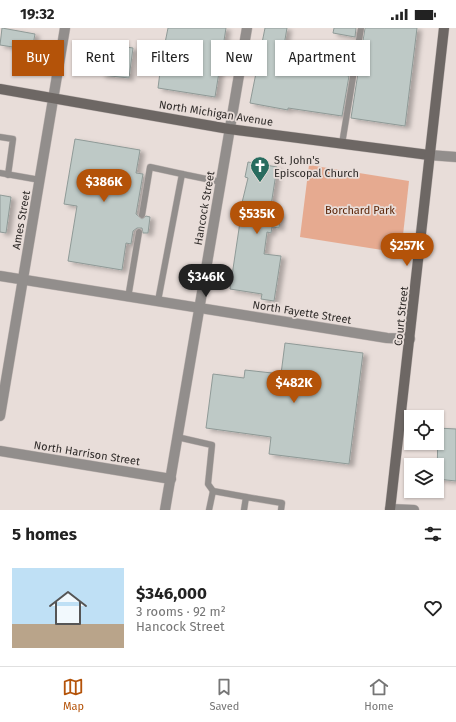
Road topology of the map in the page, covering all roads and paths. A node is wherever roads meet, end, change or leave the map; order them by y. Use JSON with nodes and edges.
{"nodes":[{"id":1,"x":65,"y":28,"type":"edge"},
{"id":2,"x":246,"y":28,"type":"edge"},
{"id":3,"x":361,"y":28,"type":"edge"},
{"id":4,"x":444,"y":28,"type":"edge"},
{"id":5,"x":0,"y":88,"type":"edge"},
{"id":6,"x":53,"y":98,"type":"junction"},
{"id":7,"x":229,"y":129,"type":"junction"},
{"id":8,"x":0,"y":137,"type":"edge"},
{"id":9,"x":342,"y":144,"type":"junction"},
{"id":10,"x":430,"y":155,"type":"junction"},
{"id":11,"x":456,"y":157,"type":"edge"},
{"id":12,"x":0,"y":173,"type":"edge"},
{"id":13,"x":8,"y":174,"type":"junction"},
{"id":14,"x":182,"y":174,"type":"junction"},
{"id":15,"x":40,"y":180,"type":"junction"},
{"id":16,"x":222,"y":182,"type":"junction"},
{"id":17,"x":142,"y":215,"type":"dead end"},
{"id":18,"x":139,"y":232,"type":"dead end"},
{"id":19,"x":0,"y":276,"type":"edge"},
{"id":20,"x":23,"y":280,"type":"junction"},
{"id":21,"x":128,"y":298,"type":"junction"},
{"id":22,"x":158,"y":301,"type":"junction"},
{"id":23,"x":199,"y":308,"type":"junction"},
{"id":24,"x":410,"y":338,"type":"junction"},
{"id":25,"x":0,"y":416,"type":"edge"},
{"id":26,"x":177,"y":437,"type":"junction"},
{"id":27,"x":0,"y":451,"type":"edge"},
{"id":28,"x":171,"y":479,"type":"junction"},
{"id":29,"x":213,"y":491,"type":"junction"},
{"id":30,"x":246,"y":496,"type":"junction"},
{"id":31,"x":390,"y":509,"type":"edge"},
{"id":32,"x":165,"y":510,"type":"edge"},
{"id":33,"x":209,"y":510,"type":"edge"},
{"id":34,"x":244,"y":510,"type":"edge"},
{"id":35,"x":281,"y":510,"type":"edge"},
{"id":36,"x":414,"y":510,"type":"edge"}],
"edges":[{"from":1,"to":6,"type":"street","name":"Ames Street"},
{"from":2,"to":7,"type":"street","name":"Hancock Street"},
{"from":3,"to":9,"type":"lane"},
{"from":4,"to":10,"type":"main road","name":"Court Street"},
{"from":5,"to":6,"type":"main road","name":"North Michigan Avenue"},
{"from":6,"to":7,"type":"main road","name":"North Michigan Avenue"},
{"from":6,"to":15,"type":"street","name":"Ames Street"},
{"from":7,"to":9,"type":"main road","name":"North Michigan Avenue"},
{"from":7,"to":16,"type":"street","name":"Hancock Street"},
{"from":8,"to":13,"type":"lane"},
{"from":9,"to":10,"type":"main road","name":"North Michigan Avenue"},
{"from":10,"to":11,"type":"street"},
{"from":10,"to":24,"type":"main road","name":"Court Street"},
{"from":12,"to":13,"type":"lane"},
{"from":13,"to":15,"type":"lane"},
{"from":14,"to":16,"type":"lane"},
{"from":14,"to":17,"type":"lane"},
{"from":14,"to":22,"type":"lane"},
{"from":15,"to":20,"type":"street","name":"Ames Street"},
{"from":16,"to":23,"type":"street","name":"Hancock Street"},
{"from":18,"to":21,"type":"lane"},
{"from":19,"to":20,"type":"street","name":"North Fayette Street"},
{"from":20,"to":21,"type":"street","name":"North Fayette Street"},
{"from":20,"to":25,"type":"street","name":"Ames Street"},
{"from":21,"to":22,"type":"street","name":"North Fayette Street"},
{"from":22,"to":23,"type":"street","name":"North Fayette Street"},
{"from":23,"to":24,"type":"street","name":"North Fayette Street"},
{"from":23,"to":26,"type":"street","name":"Hancock Street"},
{"from":24,"to":31,"type":"main road","name":"Court Street"},
{"from":26,"to":28,"type":"street","name":"Hancock Street"},
{"from":26,"to":29,"type":"lane"},
{"from":27,"to":28,"type":"street","name":"North Harrison Street"},
{"from":28,"to":32,"type":"street","name":"Hancock Street"},
{"from":29,"to":30,"type":"lane"},
{"from":29,"to":33,"type":"lane"},
{"from":30,"to":34,"type":"lane"},
{"from":30,"to":35,"type":"lane"},
{"from":31,"to":36,"type":"street"}]}
